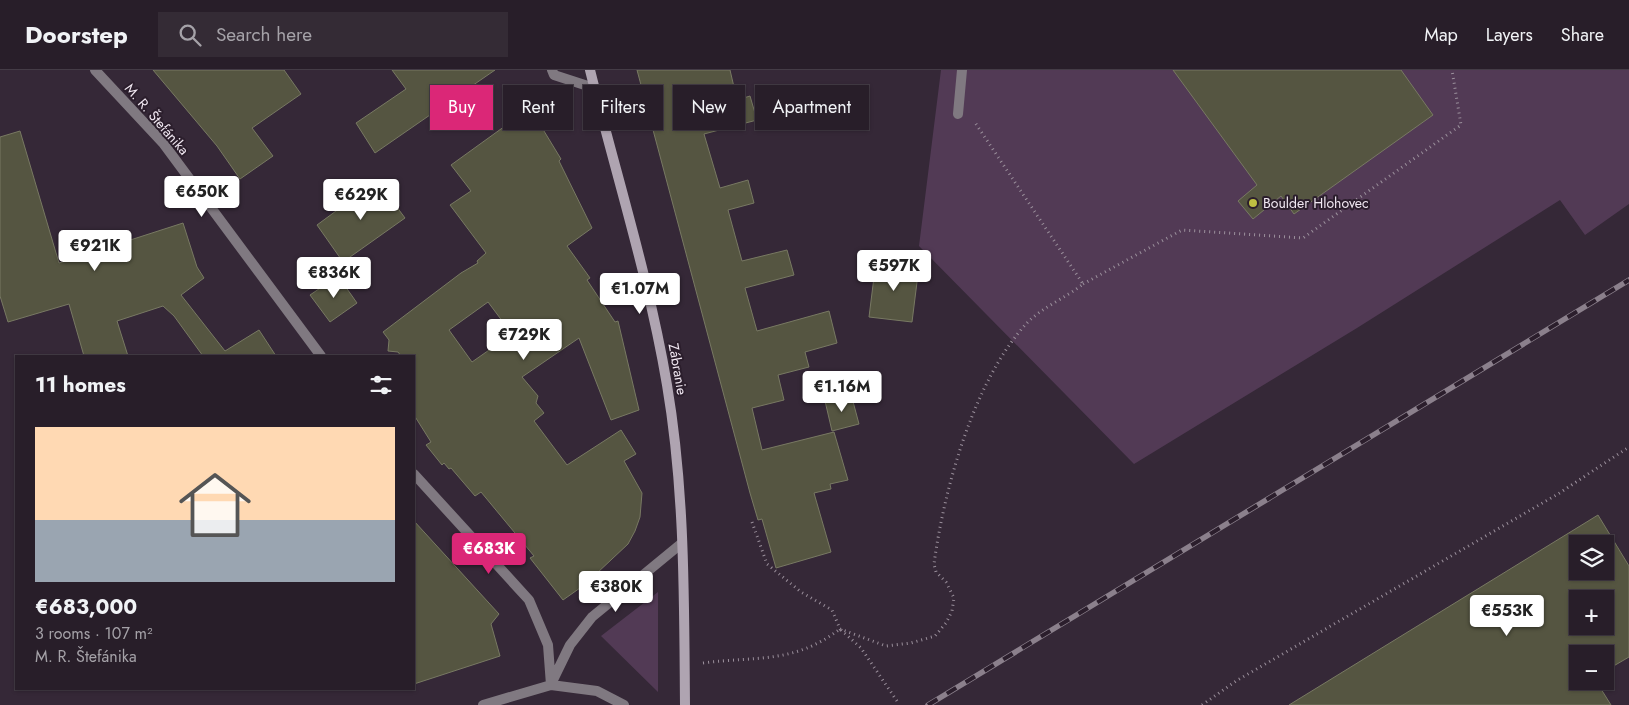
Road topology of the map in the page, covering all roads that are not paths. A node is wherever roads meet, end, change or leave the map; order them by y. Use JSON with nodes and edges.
{"nodes":[{"id":1,"x":95,"y":70,"type":"edge"},
{"id":2,"x":552,"y":70,"type":"edge"},
{"id":3,"x":590,"y":70,"type":"edge"},
{"id":4,"x":962,"y":70,"type":"edge"},
{"id":5,"x":585,"y":85,"type":"edge"},
{"id":6,"x":593,"y":85,"type":"edge"},
{"id":7,"x":958,"y":114,"type":"road end"},
{"id":8,"x":605,"y":130,"type":"edge"},
{"id":9,"x":320,"y":355,"type":"edge"},
{"id":10,"x":415,"y":475,"type":"edge"},
{"id":11,"x":682,"y":543,"type":"junction"},
{"id":12,"x":550,"y":685,"type":"junction"},
{"id":13,"x":483,"y":705,"type":"edge"},
{"id":14,"x":624,"y":705,"type":"edge"},
{"id":15,"x":685,"y":705,"type":"edge"}],
"edges":[{"from":1,"to":9,"type":"street","name":"M. R. Štefánika"},
{"from":2,"to":5,"type":"street"},
{"from":3,"to":6,"type":"main road","name":"Zábranie"},
{"from":4,"to":7,"type":"street"},
{"from":8,"to":11,"type":"main road","name":"Zábranie"},
{"from":10,"to":12,"type":"street"},
{"from":11,"to":12,"type":"street"},
{"from":11,"to":15,"type":"main road","name":"Zábranie"},
{"from":12,"to":13,"type":"street"},
{"from":12,"to":14,"type":"street"}]}
